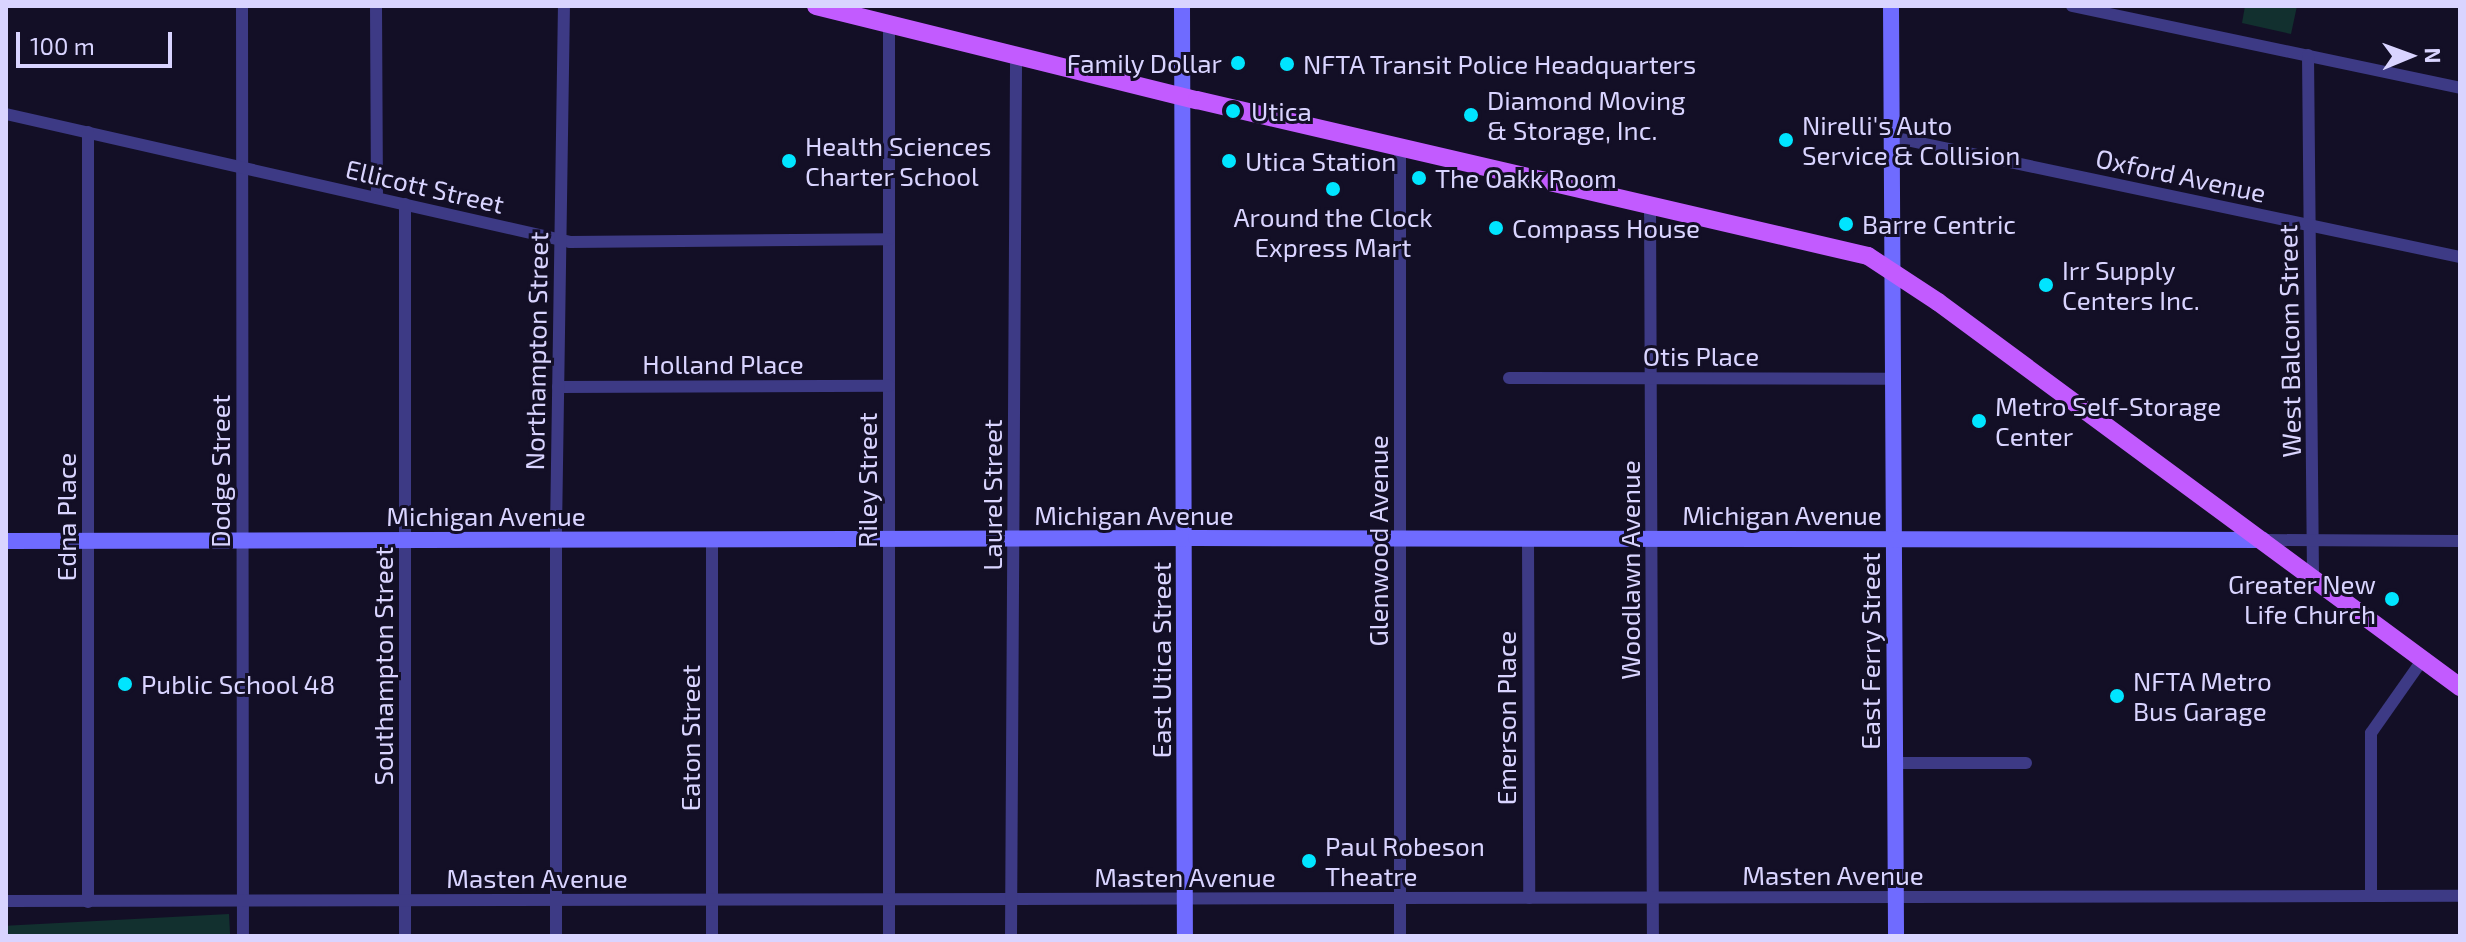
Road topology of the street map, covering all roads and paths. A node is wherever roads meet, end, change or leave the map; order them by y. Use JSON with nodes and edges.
{"nodes":[{"id":1,"x":242,"y":6,"type":"edge"},
{"id":2,"x":376,"y":6,"type":"edge"},
{"id":3,"x":564,"y":6,"type":"edge"},
{"id":4,"x":816,"y":6,"type":"edge"},
{"id":5,"x":1182,"y":6,"type":"edge"},
{"id":6,"x":1891,"y":6,"type":"edge"},
{"id":7,"x":2072,"y":6,"type":"edge"},
{"id":8,"x":889,"y":24,"type":"junction"},
{"id":9,"x":1016,"y":55,"type":"junction"},
{"id":10,"x":2308,"y":55,"type":"junction"},
{"id":11,"x":2460,"y":88,"type":"edge"},
{"id":12,"x":1183,"y":96,"type":"junction"},
{"id":13,"x":6,"y":114,"type":"edge"},
{"id":14,"x":88,"y":132,"type":"junction"},
{"id":15,"x":1892,"y":137,"type":"junction"},
{"id":16,"x":1400,"y":147,"type":"junction"},
{"id":17,"x":243,"y":168,"type":"junction"},
{"id":18,"x":377,"y":198,"type":"junction"},
{"id":19,"x":405,"y":204,"type":"junction"},
{"id":20,"x":1650,"y":204,"type":"junction"},
{"id":21,"x":2310,"y":225,"type":"junction"},
{"id":22,"x":560,"y":239,"type":"junction"},
{"id":23,"x":889,"y":239,"type":"junction"},
{"id":24,"x":2460,"y":257,"type":"edge"},
{"id":25,"x":1893,"y":269,"type":"junction"},
{"id":26,"x":1651,"y":377,"type":"junction"},
{"id":27,"x":1509,"y":378,"type":"dead end"},
{"id":28,"x":1893,"y":379,"type":"junction"},
{"id":29,"x":889,"y":386,"type":"junction"},
{"id":30,"x":558,"y":387,"type":"junction"},
{"id":31,"x":1400,"y":538,"type":"junction"},
{"id":32,"x":889,"y":539,"type":"junction"},
{"id":33,"x":1014,"y":539,"type":"junction"},
{"id":34,"x":1185,"y":539,"type":"junction"},
{"id":35,"x":1528,"y":539,"type":"junction"},
{"id":36,"x":1652,"y":539,"type":"junction"},
{"id":37,"x":1893,"y":539,"type":"junction"},
{"id":38,"x":556,"y":540,"type":"junction"},
{"id":39,"x":712,"y":540,"type":"junction"},
{"id":40,"x":2263,"y":540,"type":"junction"},
{"id":41,"x":6,"y":541,"type":"edge"},
{"id":42,"x":88,"y":541,"type":"junction"},
{"id":43,"x":242,"y":541,"type":"junction"},
{"id":44,"x":404,"y":541,"type":"junction"},
{"id":45,"x":2460,"y":541,"type":"edge"},
{"id":46,"x":2314,"y":542,"type":"junction"},
{"id":47,"x":2313,"y":579,"type":"junction"},
{"id":48,"x":2423,"y":659,"type":"junction"},
{"id":49,"x":2460,"y":687,"type":"edge"},
{"id":50,"x":1895,"y":763,"type":"junction"},
{"id":51,"x":2026,"y":763,"type":"dead end"},
{"id":52,"x":2371,"y":896,"type":"junction"},
{"id":53,"x":2460,"y":896,"type":"edge"},
{"id":54,"x":1896,"y":897,"type":"junction"},
{"id":55,"x":890,"y":898,"type":"junction"},
{"id":56,"x":1400,"y":898,"type":"junction"},
{"id":57,"x":1529,"y":898,"type":"junction"},
{"id":58,"x":1653,"y":898,"type":"junction"},
{"id":59,"x":712,"y":899,"type":"junction"},
{"id":60,"x":1011,"y":899,"type":"junction"},
{"id":61,"x":1184,"y":899,"type":"junction"},
{"id":62,"x":243,"y":900,"type":"junction"},
{"id":63,"x":405,"y":900,"type":"junction"},
{"id":64,"x":556,"y":900,"type":"junction"},
{"id":65,"x":6,"y":901,"type":"edge"},
{"id":66,"x":88,"y":902,"type":"junction"},
{"id":67,"x":243,"y":936,"type":"edge"},
{"id":68,"x":405,"y":936,"type":"edge"},
{"id":69,"x":556,"y":936,"type":"edge"},
{"id":70,"x":712,"y":936,"type":"edge"},
{"id":71,"x":889,"y":936,"type":"edge"},
{"id":72,"x":1011,"y":936,"type":"edge"},
{"id":73,"x":1185,"y":936,"type":"edge"},
{"id":74,"x":1400,"y":936,"type":"edge"},
{"id":75,"x":1653,"y":936,"type":"edge"},
{"id":76,"x":1896,"y":936,"type":"edge"}],
"edges":[{"from":1,"to":17,"type":"street","name":"Dodge Street"},
{"from":2,"to":18,"type":"street"},
{"from":3,"to":22,"type":"street","name":"Northampton Street"},
{"from":4,"to":8,"type":"main road"},
{"from":5,"to":12,"type":"street","name":"East Utica Street"},
{"from":6,"to":15,"type":"street","name":"East Ferry Street"},
{"from":7,"to":10,"type":"street"},
{"from":8,"to":9,"type":"main road"},
{"from":8,"to":23,"type":"street","name":"Riley Street"},
{"from":9,"to":12,"type":"main road"},
{"from":9,"to":33,"type":"street","name":"Laurel Street"},
{"from":10,"to":11,"type":"street"},
{"from":10,"to":21,"type":"street","name":"West Balcom Street"},
{"from":12,"to":16,"type":"main road"},
{"from":12,"to":34,"type":"street","name":"East Utica Street"},
{"from":13,"to":14,"type":"street","name":"Ellicott Street"},
{"from":14,"to":17,"type":"street","name":"Ellicott Street"},
{"from":14,"to":42,"type":"street","name":"Edna Place"},
{"from":15,"to":21,"type":"street","name":"Oxford Avenue"},
{"from":15,"to":25,"type":"street","name":"East Ferry Street"},
{"from":16,"to":20,"type":"main road"},
{"from":16,"to":31,"type":"street","name":"Glenwood Avenue"},
{"from":17,"to":18,"type":"street","name":"Ellicott Street"},
{"from":17,"to":43,"type":"street","name":"Dodge Street"},
{"from":18,"to":19,"type":"street","name":"Ellicott Street"},
{"from":19,"to":22,"type":"street","name":"Ellicott Street"},
{"from":19,"to":44,"type":"street","name":"Southampton Street"},
{"from":20,"to":25,"type":"main road"},
{"from":20,"to":26,"type":"street","name":"Woodlawn Avenue"},
{"from":21,"to":24,"type":"street","name":"Oxford Avenue"},
{"from":21,"to":46,"type":"street","name":"West Balcom Street"},
{"from":22,"to":23,"type":"street","name":"Ellicott Street"},
{"from":22,"to":30,"type":"street","name":"Northampton Street"},
{"from":23,"to":29,"type":"street","name":"Riley Street"},
{"from":25,"to":28,"type":"street","name":"East Ferry Street"},
{"from":25,"to":40,"type":"main road"},
{"from":26,"to":27,"type":"street","name":"Otis Place"},
{"from":26,"to":28,"type":"street","name":"Otis Place"},
{"from":26,"to":36,"type":"street","name":"Woodlawn Avenue"},
{"from":28,"to":37,"type":"street","name":"East Ferry Street"},
{"from":29,"to":30,"type":"street","name":"Holland Place"},
{"from":29,"to":32,"type":"street","name":"Riley Street"},
{"from":30,"to":38,"type":"street","name":"Northampton Street"},
{"from":31,"to":34,"type":"street","name":"Michigan Avenue"},
{"from":31,"to":35,"type":"street","name":"Michigan Avenue"},
{"from":31,"to":56,"type":"street","name":"Glenwood Avenue"},
{"from":32,"to":33,"type":"street","name":"Michigan Avenue"},
{"from":32,"to":39,"type":"street","name":"Michigan Avenue"},
{"from":32,"to":55,"type":"street","name":"Riley Street"},
{"from":33,"to":34,"type":"street","name":"Michigan Avenue"},
{"from":33,"to":60,"type":"street","name":"Laurel Street"},
{"from":34,"to":61,"type":"street","name":"East Utica Street"},
{"from":35,"to":36,"type":"street","name":"Michigan Avenue"},
{"from":35,"to":57,"type":"street","name":"Emerson Place"},
{"from":36,"to":37,"type":"street","name":"Michigan Avenue"},
{"from":36,"to":58,"type":"street","name":"Woodlawn Avenue"},
{"from":37,"to":40,"type":"street","name":"Michigan Avenue"},
{"from":37,"to":50,"type":"street","name":"East Ferry Street"},
{"from":38,"to":39,"type":"street","name":"Michigan Avenue"},
{"from":38,"to":44,"type":"street","name":"Michigan Avenue"},
{"from":38,"to":64,"type":"street","name":"Northampton Street"},
{"from":39,"to":59,"type":"street","name":"Eaton Street"},
{"from":40,"to":46,"type":"street"},
{"from":40,"to":47,"type":"main road"},
{"from":41,"to":42,"type":"street","name":"Michigan Avenue"},
{"from":42,"to":43,"type":"street","name":"Michigan Avenue"},
{"from":42,"to":66,"type":"street","name":"Edna Place"},
{"from":43,"to":44,"type":"street","name":"Michigan Avenue"},
{"from":43,"to":62,"type":"street","name":"Dodge Street"},
{"from":44,"to":63,"type":"street","name":"Southampton Street"},
{"from":45,"to":46,"type":"street"},
{"from":46,"to":47,"type":"street","name":"West Balcom Street"},
{"from":47,"to":48,"type":"main road"},
{"from":48,"to":49,"type":"main road"},
{"from":48,"to":52,"type":"street"},
{"from":50,"to":51,"type":"street"},
{"from":50,"to":54,"type":"street","name":"East Ferry Street"},
{"from":52,"to":53,"type":"street","name":"Masten Avenue"},
{"from":52,"to":54,"type":"street","name":"Masten Avenue"},
{"from":54,"to":58,"type":"street","name":"Masten Avenue"},
{"from":54,"to":76,"type":"street","name":"East Ferry Street"},
{"from":55,"to":59,"type":"street","name":"Masten Avenue"},
{"from":55,"to":60,"type":"street","name":"Masten Avenue"},
{"from":55,"to":71,"type":"street","name":"Riley Street"},
{"from":56,"to":57,"type":"street","name":"Masten Avenue"},
{"from":56,"to":61,"type":"street","name":"Masten Avenue"},
{"from":56,"to":74,"type":"street","name":"Glenwood Avenue"},
{"from":57,"to":58,"type":"street","name":"Masten Avenue"},
{"from":58,"to":75,"type":"street","name":"Woodlawn Avenue"},
{"from":59,"to":64,"type":"street","name":"Masten Avenue"},
{"from":59,"to":70,"type":"street","name":"Eaton Street"},
{"from":60,"to":61,"type":"street","name":"Masten Avenue"},
{"from":60,"to":72,"type":"street","name":"Laurel Street"},
{"from":61,"to":73,"type":"street","name":"East Utica Street"},
{"from":62,"to":63,"type":"street","name":"Masten Avenue"},
{"from":62,"to":66,"type":"street","name":"Masten Avenue"},
{"from":62,"to":67,"type":"street","name":"Dodge Street"},
{"from":63,"to":64,"type":"street","name":"Masten Avenue"},
{"from":63,"to":68,"type":"street","name":"Southampton Street"},
{"from":64,"to":69,"type":"street","name":"Northampton Street"},
{"from":65,"to":66,"type":"street","name":"Masten Avenue"}]}
